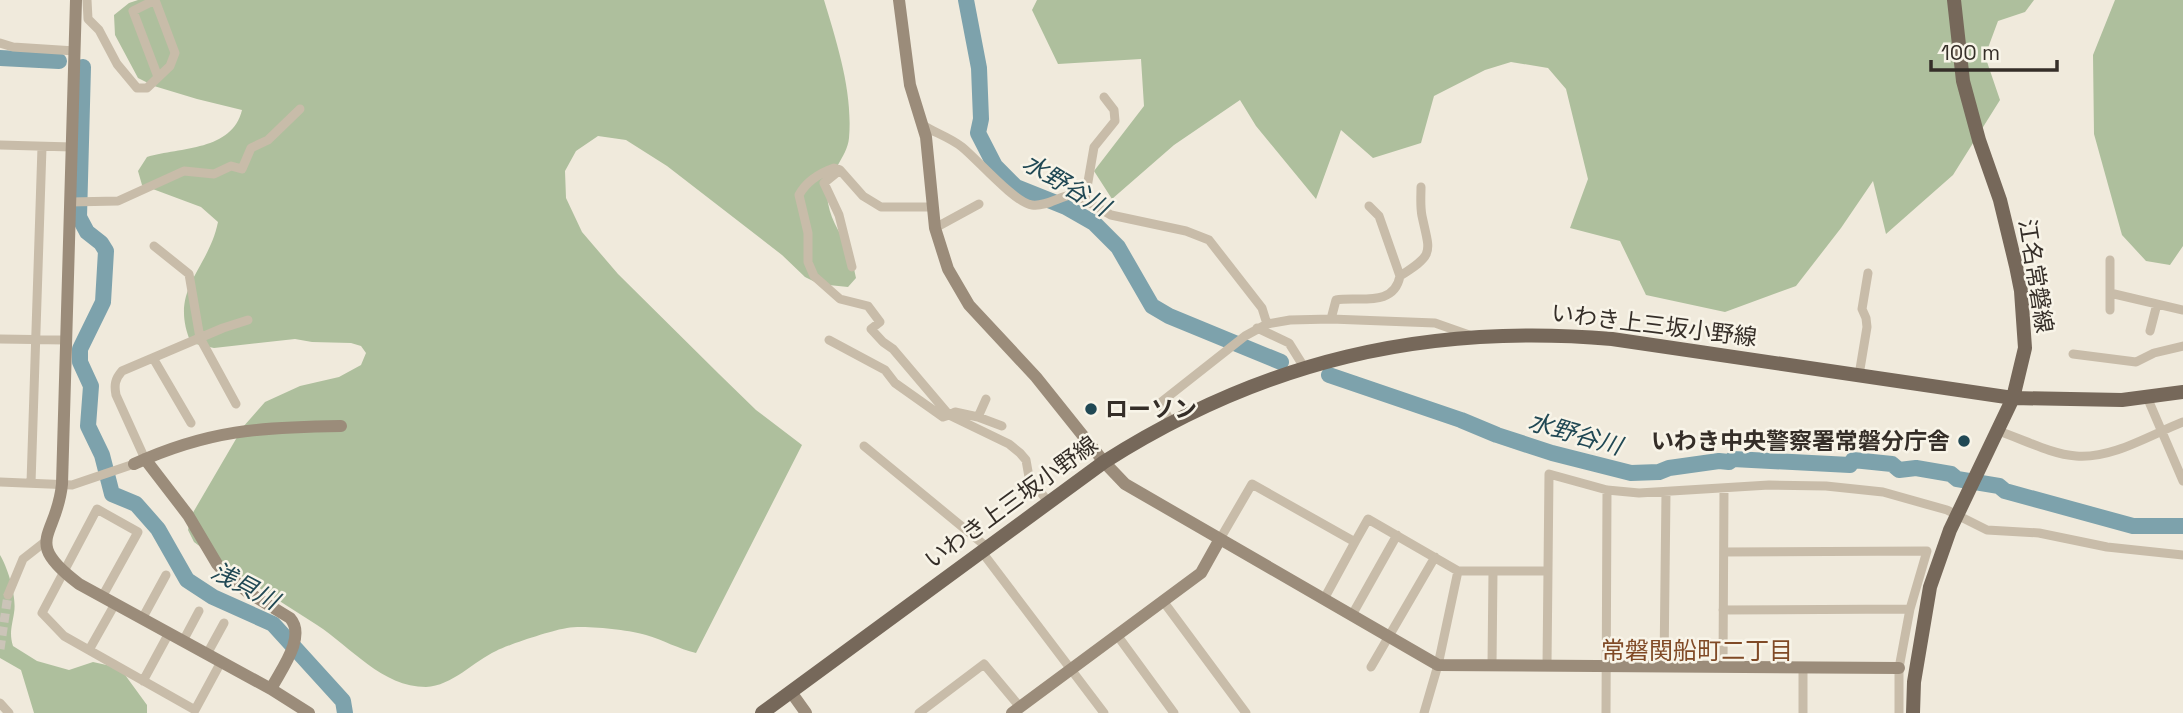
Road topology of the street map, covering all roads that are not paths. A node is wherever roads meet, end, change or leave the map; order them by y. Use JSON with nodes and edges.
{"nodes":[{"id":1,"x":76,"y":0,"type":"edge"},
{"id":2,"x":87,"y":0,"type":"edge"},
{"id":3,"x":899,"y":0,"type":"edge"},
{"id":4,"x":1954,"y":0,"type":"edge"},
{"id":5,"x":0,"y":43,"type":"edge"},
{"id":6,"x":75,"y":51,"type":"junction"},
{"id":7,"x":158,"y":77,"type":"junction"},
{"id":8,"x":1104,"y":97,"type":"dead end"},
{"id":9,"x":300,"y":108,"type":"dead end"},
{"id":10,"x":924,"y":126,"type":"junction"},
{"id":11,"x":0,"y":145,"type":"edge"},
{"id":12,"x":42,"y":147,"type":"junction"},
{"id":13,"x":72,"y":147,"type":"junction"},
{"id":14,"x":840,"y":170,"type":"junction"},
{"id":15,"x":1421,"y":187,"type":"dead end"},
{"id":16,"x":1085,"y":199,"type":"junction"},
{"id":17,"x":77,"y":202,"type":"junction"},
{"id":18,"x":979,"y":204,"type":"dead end"},
{"id":19,"x":1370,"y":206,"type":"dead end"},
{"id":20,"x":932,"y":207,"type":"junction"},
{"id":21,"x":935,"y":228,"type":"junction"},
{"id":22,"x":154,"y":246,"type":"dead end"},
{"id":23,"x":2110,"y":260,"type":"dead end"},
{"id":24,"x":852,"y":267,"type":"dead end"},
{"id":25,"x":1868,"y":274,"type":"dead end"},
{"id":26,"x":1400,"y":276,"type":"junction"},
{"id":27,"x":2110,"y":293,"type":"junction"},
{"id":28,"x":2157,"y":304,"type":"junction"},
{"id":29,"x":2110,"y":310,"type":"dead end"},
{"id":30,"x":2183,"y":310,"type":"edge"},
{"id":31,"x":1331,"y":319,"type":"junction"},
{"id":32,"x":248,"y":320,"type":"dead end"},
{"id":33,"x":1267,"y":324,"type":"junction"},
{"id":34,"x":1257,"y":328,"type":"junction"},
{"id":35,"x":2150,"y":331,"type":"dead end"},
{"id":36,"x":1474,"y":337,"type":"junction"},
{"id":37,"x":0,"y":338,"type":"edge"},
{"id":38,"x":200,"y":338,"type":"junction"},
{"id":39,"x":35,"y":339,"type":"junction"},
{"id":40,"x":65,"y":340,"type":"junction"},
{"id":41,"x":829,"y":340,"type":"dead end"},
{"id":42,"x":2183,"y":346,"type":"edge"},
{"id":43,"x":2073,"y":354,"type":"dead end"},
{"id":44,"x":153,"y":358,"type":"junction"},
{"id":45,"x":1304,"y":367,"type":"junction"},
{"id":46,"x":1859,"y":375,"type":"junction"},
{"id":47,"x":2183,"y":392,"type":"edge"},
{"id":48,"x":2147,"y":397,"type":"junction"},
{"id":49,"x":2014,"y":398,"type":"junction"},
{"id":50,"x":986,"y":399,"type":"dead end"},
{"id":51,"x":236,"y":404,"type":"dead end"},
{"id":52,"x":949,"y":415,"type":"junction"},
{"id":53,"x":978,"y":417,"type":"junction"},
{"id":54,"x":1171,"y":422,"type":"junction"},
{"id":55,"x":2183,"y":422,"type":"edge"},
{"id":56,"x":191,"y":423,"type":"dead end"},
{"id":57,"x":341,"y":426,"type":"dead end"},
{"id":58,"x":1002,"y":426,"type":"dead end"},
{"id":59,"x":2161,"y":430,"type":"junction"},
{"id":60,"x":1998,"y":431,"type":"junction"},
{"id":61,"x":864,"y":446,"type":"dead end"},
{"id":62,"x":140,"y":461,"type":"junction"},
{"id":63,"x":1104,"y":462,"type":"junction"},
{"id":64,"x":2183,"y":481,"type":"edge"},
{"id":65,"x":0,"y":482,"type":"edge"},
{"id":66,"x":31,"y":483,"type":"junction"},
{"id":67,"x":62,"y":484,"type":"junction"},
{"id":68,"x":1724,"y":489,"type":"junction"},
{"id":69,"x":1607,"y":490,"type":"junction"},
{"id":70,"x":1666,"y":492,"type":"junction"},
{"id":71,"x":1049,"y":503,"type":"junction"},
{"id":72,"x":1958,"y":515,"type":"junction"},
{"id":73,"x":1397,"y":535,"type":"junction"},
{"id":74,"x":1220,"y":539,"type":"junction"},
{"id":75,"x":46,"y":541,"type":"junction"},
{"id":76,"x":1355,"y":542,"type":"junction"},
{"id":77,"x":985,"y":550,"type":"junction"},
{"id":78,"x":1724,"y":552,"type":"junction"},
{"id":79,"x":2183,"y":555,"type":"edge"},
{"id":80,"x":1435,"y":557,"type":"junction"},
{"id":81,"x":1458,"y":571,"type":"junction"},
{"id":82,"x":1493,"y":571,"type":"junction"},
{"id":83,"x":1547,"y":571,"type":"junction"},
{"id":84,"x":63,"y":572,"type":"junction"},
{"id":85,"x":166,"y":575,"type":"dead end"},
{"id":86,"x":8,"y":595,"type":"tunnel mouth"},
{"id":87,"x":102,"y":597,"type":"junction"},
{"id":88,"x":1324,"y":599,"type":"junction"},
{"id":89,"x":1163,"y":601,"type":"junction"},
{"id":90,"x":115,"y":604,"type":"junction"},
{"id":91,"x":1910,"y":609,"type":"junction"},
{"id":92,"x":1723,"y":610,"type":"junction"},
{"id":93,"x":200,"y":611,"type":"dead end"},
{"id":94,"x":1352,"y":615,"type":"junction"},
{"id":95,"x":142,"y":619,"type":"junction"},
{"id":96,"x":224,"y":623,"type":"dead end"},
{"id":97,"x":169,"y":634,"type":"junction"},
{"id":98,"x":1117,"y":635,"type":"junction"},
{"id":99,"x":1389,"y":636,"type":"junction"},
{"id":100,"x":183,"y":641,"type":"junction"},
{"id":101,"x":89,"y":650,"type":"junction"},
{"id":102,"x":207,"y":654,"type":"junction"},
{"id":103,"x":221,"y":662,"type":"junction"},
{"id":104,"x":1438,"y":664,"type":"junction"},
{"id":105,"x":1492,"y":665,"type":"junction"},
{"id":106,"x":1547,"y":665,"type":"junction"},
{"id":107,"x":1606,"y":666,"type":"junction"},
{"id":108,"x":1371,"y":667,"type":"dead end"},
{"id":109,"x":1664,"y":667,"type":"junction"},
{"id":110,"x":1723,"y":667,"type":"junction"},
{"id":111,"x":1803,"y":668,"type":"junction"},
{"id":112,"x":1899,"y":668,"type":"junction"},
{"id":113,"x":1070,"y":669,"type":"junction"},
{"id":114,"x":143,"y":681,"type":"junction"},
{"id":115,"x":271,"y":689,"type":"junction"},
{"id":116,"x":791,"y":692,"type":"junction"},
{"id":117,"x":0,"y":703,"type":"edge"},
{"id":118,"x":1016,"y":710,"type":"edge"},
{"id":119,"x":9,"y":713,"type":"edge"},
{"id":120,"x":309,"y":713,"type":"edge"},
{"id":121,"x":762,"y":713,"type":"edge"},
{"id":122,"x":806,"y":713,"type":"edge"},
{"id":123,"x":919,"y":713,"type":"edge"},
{"id":124,"x":1104,"y":713,"type":"edge"},
{"id":125,"x":1174,"y":713,"type":"edge"},
{"id":126,"x":1246,"y":713,"type":"edge"},
{"id":127,"x":1424,"y":713,"type":"edge"},
{"id":128,"x":1606,"y":713,"type":"edge"},
{"id":129,"x":1803,"y":713,"type":"edge"},
{"id":130,"x":1899,"y":713,"type":"edge"},
{"id":131,"x":1913,"y":713,"type":"edge"}],
"edges":[{"from":1,"to":6,"type":"street"},
{"from":2,"to":7,"type":"street"},
{"from":3,"to":10,"type":"street"},
{"from":4,"to":49,"type":"main road","name":"江名常磐線"},
{"from":5,"to":6,"type":"street"},
{"from":6,"to":13,"type":"street"},
{"from":7,"to":7,"type":"street"},
{"from":8,"to":16,"type":"street"},
{"from":9,"to":17,"type":"street"},
{"from":10,"to":16,"type":"street"},
{"from":10,"to":20,"type":"street"},
{"from":11,"to":12,"type":"street"},
{"from":12,"to":13,"type":"street"},
{"from":12,"to":39,"type":"street"},
{"from":13,"to":17,"type":"street"},
{"from":14,"to":20,"type":"street"},
{"from":14,"to":24,"type":"street"},
{"from":14,"to":52,"type":"street"},
{"from":15,"to":26,"type":"street"},
{"from":16,"to":33,"type":"street"},
{"from":17,"to":40,"type":"street"},
{"from":18,"to":21,"type":"street"},
{"from":19,"to":26,"type":"street"},
{"from":20,"to":21,"type":"street"},
{"from":21,"to":63,"type":"street"},
{"from":22,"to":38,"type":"street"},
{"from":23,"to":27,"type":"street"},
{"from":25,"to":46,"type":"street"},
{"from":26,"to":31,"type":"street"},
{"from":27,"to":28,"type":"street"},
{"from":27,"to":29,"type":"street"},
{"from":28,"to":30,"type":"street"},
{"from":28,"to":35,"type":"street"},
{"from":31,"to":33,"type":"street"},
{"from":31,"to":36,"type":"street"},
{"from":32,"to":38,"type":"street"},
{"from":33,"to":34,"type":"street"},
{"from":34,"to":45,"type":"street"},
{"from":34,"to":54,"type":"street"},
{"from":36,"to":45,"type":"main road","name":"いわき上三坂小野線"},
{"from":36,"to":46,"type":"main road","name":"いわき上三坂小野線"},
{"from":37,"to":39,"type":"street"},
{"from":38,"to":44,"type":"street"},
{"from":38,"to":51,"type":"street"},
{"from":39,"to":40,"type":"street"},
{"from":39,"to":66,"type":"street"},
{"from":40,"to":67,"type":"street"},
{"from":41,"to":52,"type":"street"},
{"from":42,"to":43,"type":"street"},
{"from":44,"to":56,"type":"street"},
{"from":44,"to":62,"type":"street"},
{"from":45,"to":54,"type":"main road","name":"いわき上三坂小野線"},
{"from":46,"to":49,"type":"main road","name":"いわき上三坂小野線"},
{"from":47,"to":48,"type":"main road","name":"いわき上三坂小野線"},
{"from":48,"to":49,"type":"main road","name":"いわき上三坂小野線"},
{"from":48,"to":59,"type":"street"},
{"from":49,"to":60,"type":"main road","name":"江名常磐線"},
{"from":50,"to":53,"type":"street"},
{"from":52,"to":53,"type":"street"},
{"from":52,"to":71,"type":"street"},
{"from":53,"to":58,"type":"street"},
{"from":54,"to":63,"type":"main road","name":"いわき上三坂小野線"},
{"from":55,"to":59,"type":"street"},
{"from":57,"to":62,"type":"street"},
{"from":59,"to":60,"type":"street"},
{"from":59,"to":64,"type":"street"},
{"from":60,"to":72,"type":"main road","name":"江名常磐線"},
{"from":61,"to":77,"type":"street"},
{"from":62,"to":67,"type":"street"},
{"from":62,"to":115,"type":"street"},
{"from":63,"to":71,"type":"main road","name":"いわき上三坂小野線"},
{"from":63,"to":74,"type":"street"},
{"from":65,"to":66,"type":"street"},
{"from":66,"to":67,"type":"street"},
{"from":67,"to":75,"type":"street"},
{"from":68,"to":70,"type":"street"},
{"from":68,"to":72,"type":"street"},
{"from":68,"to":78,"type":"street"},
{"from":69,"to":70,"type":"street"},
{"from":69,"to":83,"type":"street"},
{"from":69,"to":107,"type":"street"},
{"from":70,"to":109,"type":"street"},
{"from":71,"to":77,"type":"main road","name":"いわき上三坂小野線"},
{"from":72,"to":79,"type":"street"},
{"from":72,"to":131,"type":"main road","name":"江名常磐線"},
{"from":73,"to":76,"type":"street"},
{"from":73,"to":80,"type":"street"},
{"from":73,"to":94,"type":"street"},
{"from":74,"to":76,"type":"street"},
{"from":74,"to":88,"type":"street"},
{"from":74,"to":89,"type":"street"},
{"from":75,"to":84,"type":"street"},
{"from":75,"to":86,"type":"street"},
{"from":76,"to":88,"type":"street"},
{"from":77,"to":113,"type":"street"},
{"from":77,"to":116,"type":"main road","name":"いわき上三坂小野線"},
{"from":78,"to":91,"type":"street"},
{"from":78,"to":92,"type":"street"},
{"from":80,"to":81,"type":"street"},
{"from":80,"to":99,"type":"street"},
{"from":81,"to":82,"type":"street"},
{"from":81,"to":104,"type":"street"},
{"from":82,"to":83,"type":"street"},
{"from":82,"to":105,"type":"street"},
{"from":83,"to":106,"type":"street"},
{"from":84,"to":87,"type":"street"},
{"from":84,"to":87,"type":"street"},
{"from":84,"to":101,"type":"street"},
{"from":85,"to":95,"type":"street"},
{"from":87,"to":90,"type":"street"},
{"from":88,"to":94,"type":"street"},
{"from":89,"to":98,"type":"street"},
{"from":89,"to":126,"type":"street"},
{"from":90,"to":95,"type":"street"},
{"from":90,"to":101,"type":"street"},
{"from":91,"to":92,"type":"street"},
{"from":91,"to":112,"type":"street"},
{"from":92,"to":110,"type":"street"},
{"from":93,"to":100,"type":"street"},
{"from":94,"to":99,"type":"street"},
{"from":95,"to":97,"type":"street"},
{"from":96,"to":102,"type":"street"},
{"from":97,"to":100,"type":"street"},
{"from":97,"to":114,"type":"street"},
{"from":98,"to":113,"type":"street"},
{"from":98,"to":125,"type":"street"},
{"from":99,"to":104,"type":"street"},
{"from":99,"to":108,"type":"street"},
{"from":100,"to":102,"type":"street"},
{"from":101,"to":114,"type":"street"},
{"from":102,"to":103,"type":"street"},
{"from":103,"to":114,"type":"street"},
{"from":103,"to":115,"type":"street"},
{"from":104,"to":105,"type":"street"},
{"from":104,"to":127,"type":"street"},
{"from":105,"to":106,"type":"street"},
{"from":106,"to":107,"type":"street"},
{"from":107,"to":109,"type":"street"},
{"from":107,"to":128,"type":"street"},
{"from":109,"to":110,"type":"street"},
{"from":110,"to":111,"type":"street"},
{"from":111,"to":112,"type":"street"},
{"from":111,"to":129,"type":"street"},
{"from":112,"to":130,"type":"street"},
{"from":113,"to":118,"type":"street"},
{"from":113,"to":124,"type":"street"},
{"from":115,"to":120,"type":"street"},
{"from":116,"to":121,"type":"main road","name":"いわき上三坂小野線"},
{"from":116,"to":122,"type":"street"},
{"from":117,"to":119,"type":"street"},
{"from":118,"to":123,"type":"street"}]}
